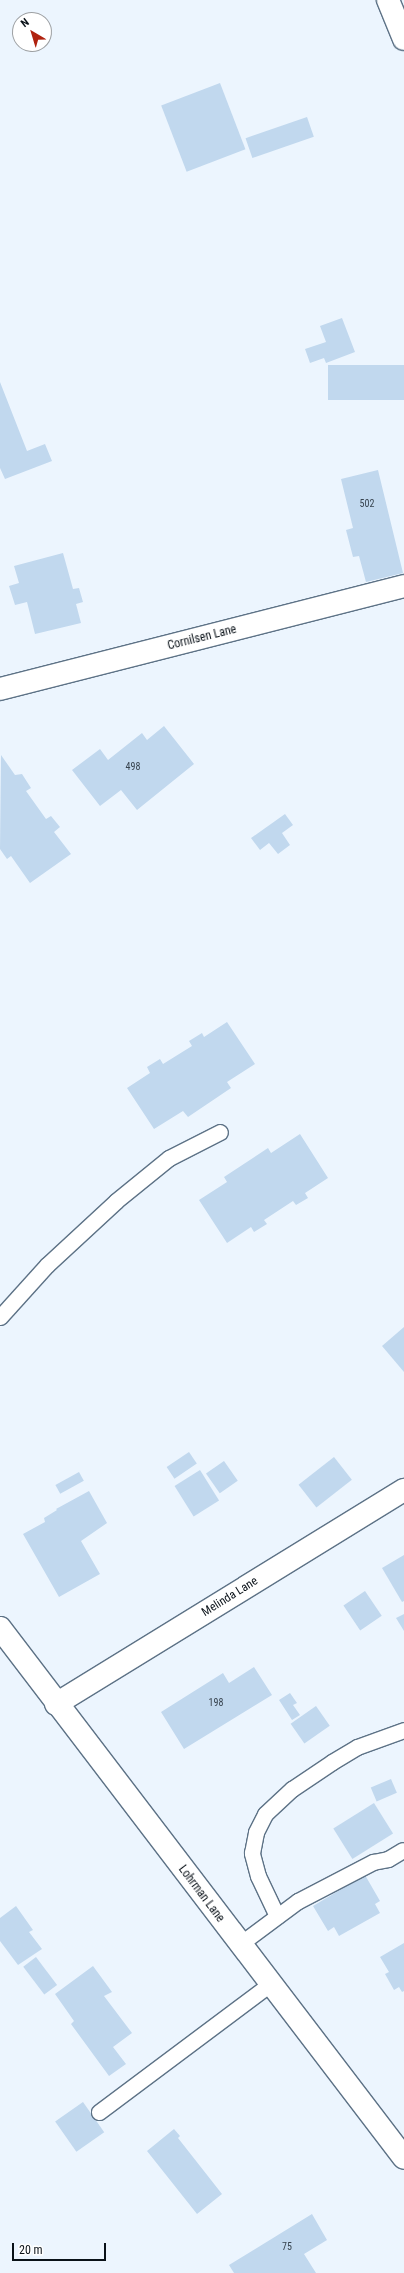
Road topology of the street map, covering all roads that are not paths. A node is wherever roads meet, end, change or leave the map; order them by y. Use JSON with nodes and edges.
{"nodes":[{"id":1,"x":388,"y":0,"type":"edge"},
{"id":2,"x":404,"y":39,"type":"edge"},
{"id":3,"x":404,"y":586,"type":"edge"},
{"id":4,"x":0,"y":689,"type":"edge"},
{"id":5,"x":220,"y":1132,"type":"dead end"},
{"id":6,"x":0,"y":1317,"type":"edge"},
{"id":7,"x":404,"y":1490,"type":"edge"},
{"id":8,"x":0,"y":1628,"type":"edge"},
{"id":9,"x":56,"y":1704,"type":"junction"},
{"id":10,"x":404,"y":1730,"type":"edge"},
{"id":11,"x":403,"y":1850,"type":"edge"},
{"id":12,"x":278,"y":1916,"type":"junction"},
{"id":13,"x":240,"y":1944,"type":"junction"},
{"id":14,"x":270,"y":1984,"type":"junction"},
{"id":15,"x":99,"y":2112,"type":"dead end"},
{"id":16,"x":404,"y":2158,"type":"edge"}],
"edges":[{"from":1,"to":2,"type":"street"},
{"from":3,"to":4,"type":"street","name":"Cornilsen Lane"},
{"from":5,"to":6,"type":"lane"},
{"from":7,"to":9,"type":"street","name":"Melinda Lane"},
{"from":8,"to":9,"type":"street","name":"Lohrman Lane"},
{"from":9,"to":13,"type":"street","name":"Lohrman Lane"},
{"from":10,"to":12,"type":"lane"},
{"from":11,"to":12,"type":"lane"},
{"from":12,"to":13,"type":"lane"},
{"from":13,"to":14,"type":"street","name":"Lohrman Lane"},
{"from":14,"to":15,"type":"lane"},
{"from":14,"to":16,"type":"street","name":"Lohrman Lane"}]}
